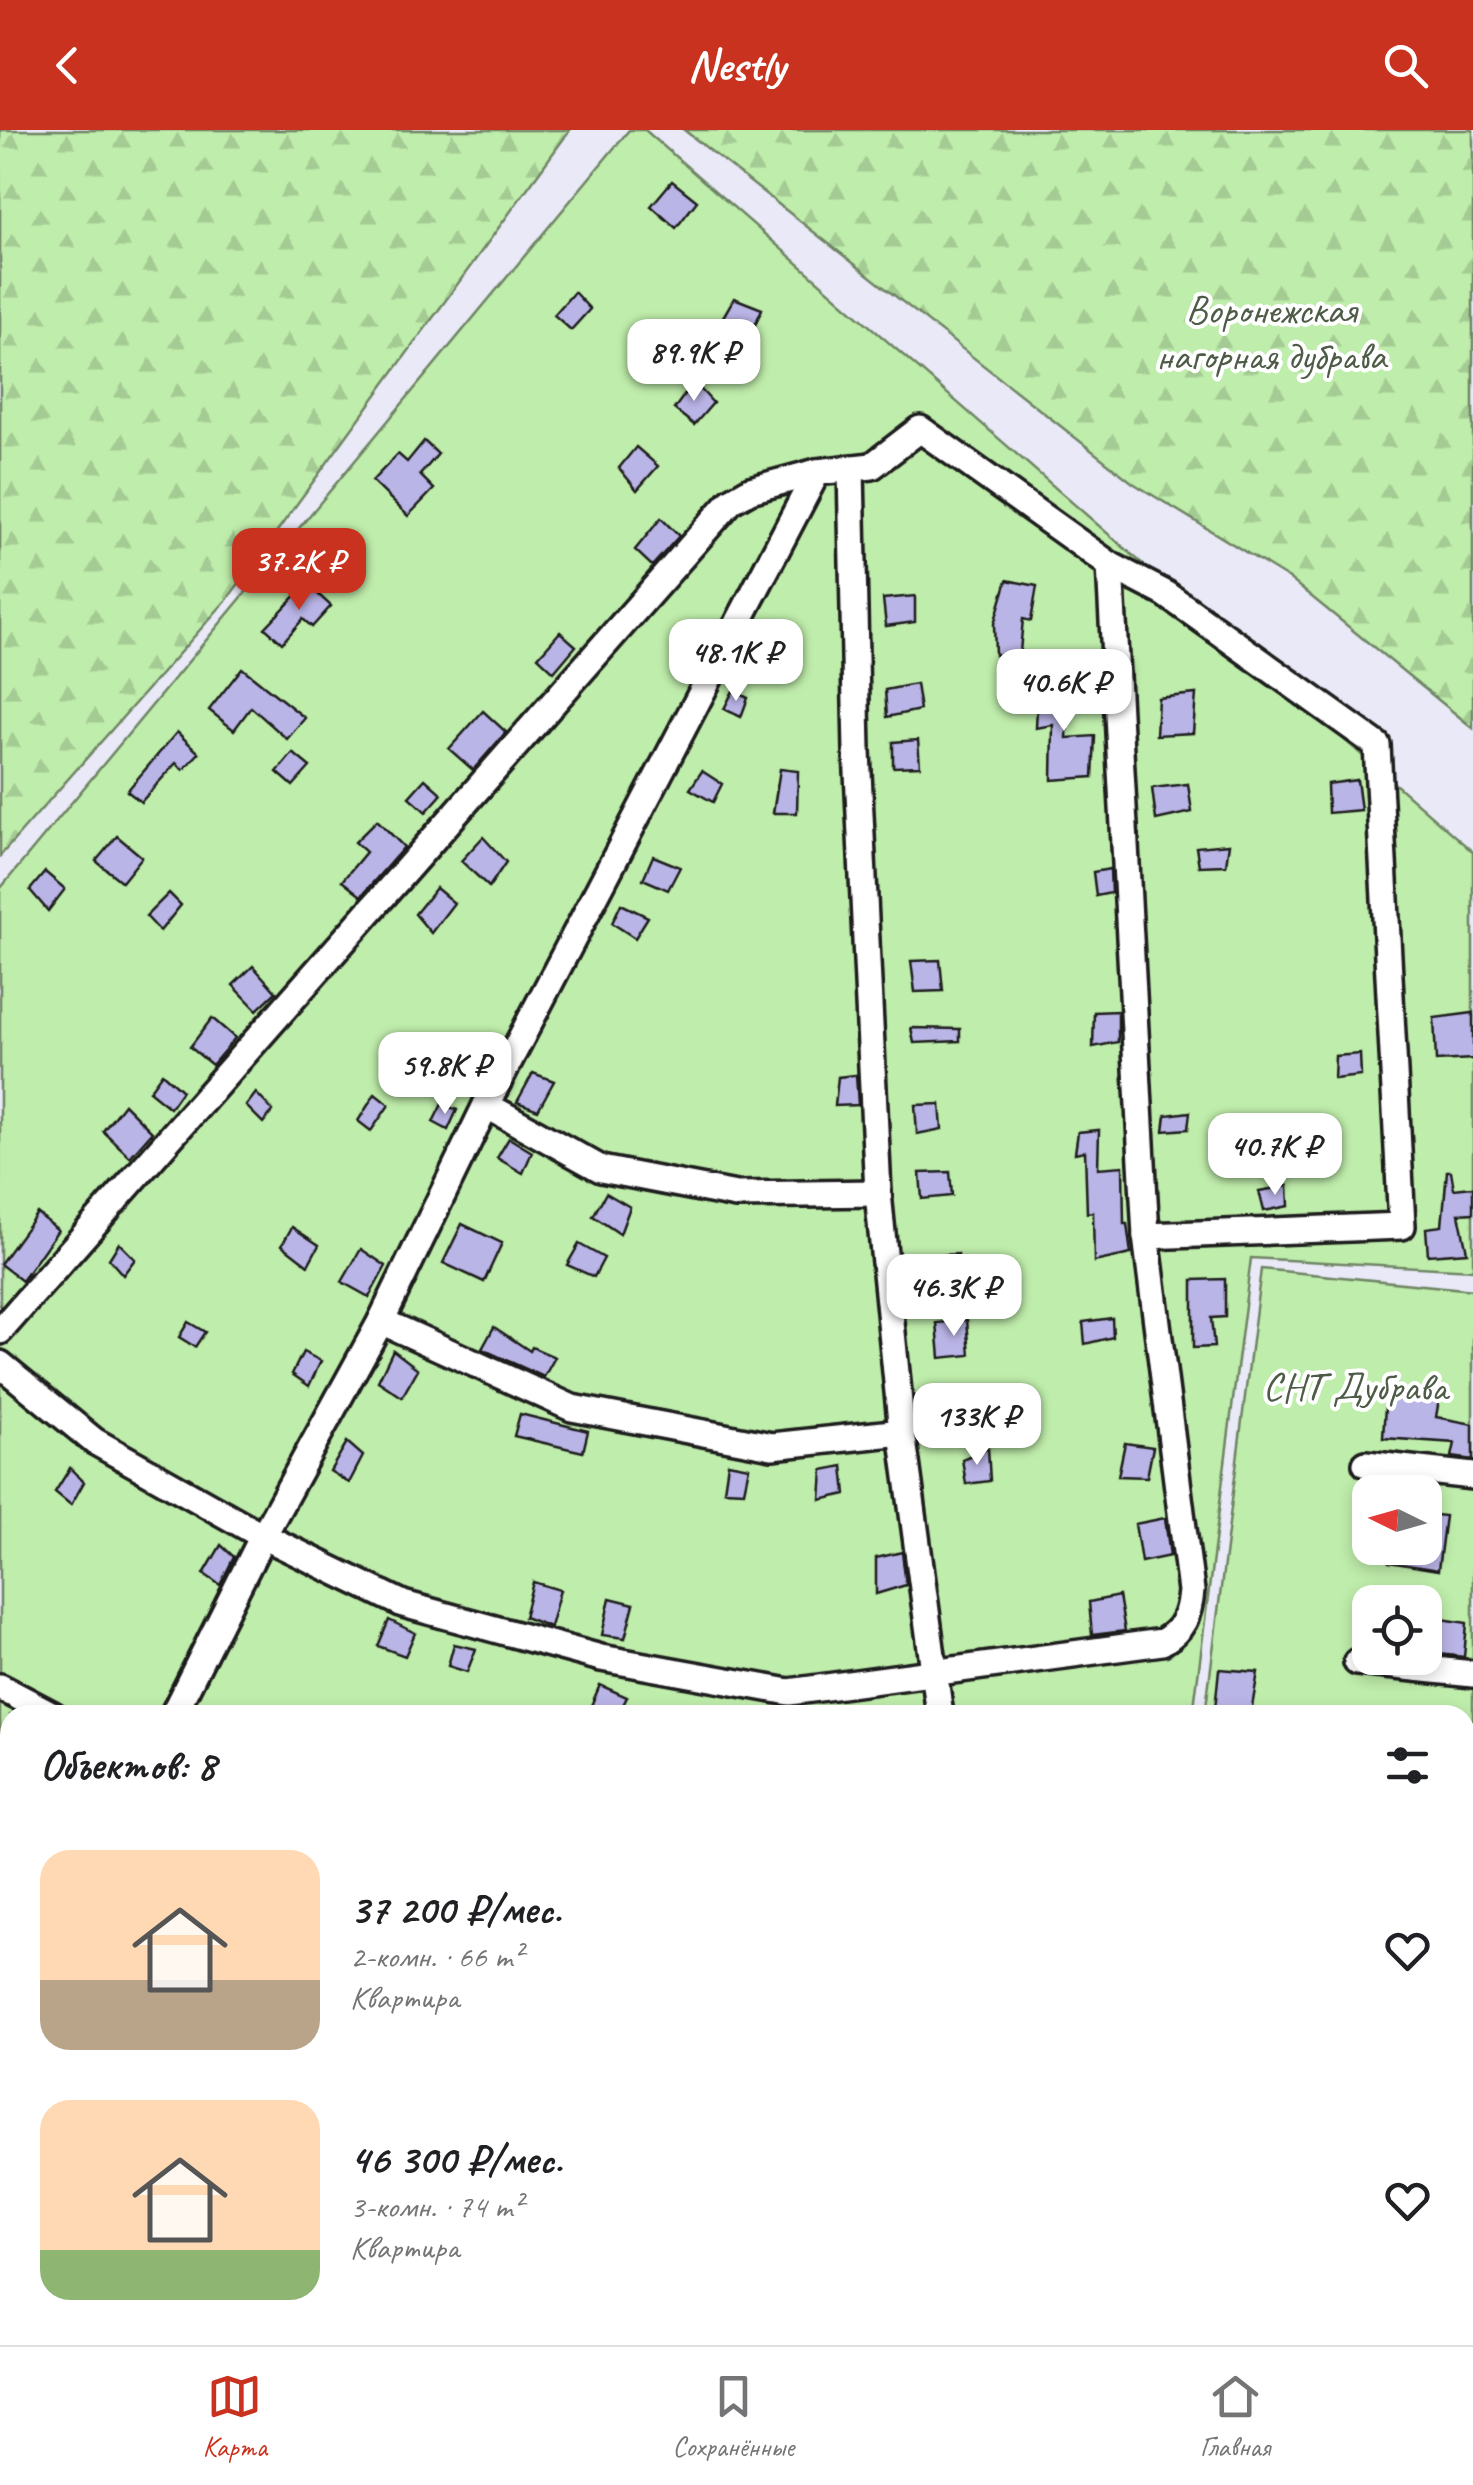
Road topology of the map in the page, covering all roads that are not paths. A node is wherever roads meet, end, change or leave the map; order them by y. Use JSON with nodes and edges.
{"nodes":[{"id":1,"x":851,"y":469,"type":"junction"},
{"id":2,"x":817,"y":472,"type":"junction"},
{"id":3,"x":1110,"y":565,"type":"junction"},
{"id":4,"x":486,"y":1105,"type":"junction"},
{"id":5,"x":878,"y":1193,"type":"junction"},
{"id":6,"x":1146,"y":1236,"type":"junction"},
{"id":7,"x":381,"y":1321,"type":"junction"},
{"id":8,"x":0,"y":1331,"type":"edge"},
{"id":9,"x":0,"y":1364,"type":"edge"},
{"id":10,"x":902,"y":1432,"type":"junction"},
{"id":11,"x":1366,"y":1464,"type":"dead end"},
{"id":12,"x":1473,"y":1476,"type":"edge"},
{"id":13,"x":263,"y":1536,"type":"junction"},
{"id":14,"x":1442,"y":1671,"type":"edge"},
{"id":15,"x":1473,"y":1674,"type":"edge"},
{"id":16,"x":934,"y":1675,"type":"junction"},
{"id":17,"x":0,"y":1687,"type":"edge"},
{"id":18,"x":34,"y":1705,"type":"edge"},
{"id":19,"x":178,"y":1705,"type":"edge"},
{"id":20,"x":938,"y":1705,"type":"edge"}],
"edges":[{"from":1,"to":2,"type":"street"},
{"from":1,"to":3,"type":"street"},
{"from":1,"to":5,"type":"street"},
{"from":2,"to":4,"type":"street"},
{"from":2,"to":8,"type":"street"},
{"from":3,"to":6,"type":"street"},
{"from":3,"to":6,"type":"street"},
{"from":4,"to":5,"type":"street"},
{"from":4,"to":7,"type":"street"},
{"from":5,"to":10,"type":"street"},
{"from":6,"to":16,"type":"street"},
{"from":7,"to":10,"type":"street"},
{"from":7,"to":13,"type":"street"},
{"from":9,"to":13,"type":"street"},
{"from":10,"to":16,"type":"street"},
{"from":11,"to":12,"type":"street"},
{"from":13,"to":16,"type":"street"},
{"from":13,"to":19,"type":"street"},
{"from":14,"to":15,"type":"street"},
{"from":16,"to":20,"type":"street"},
{"from":17,"to":18,"type":"street"}]}
